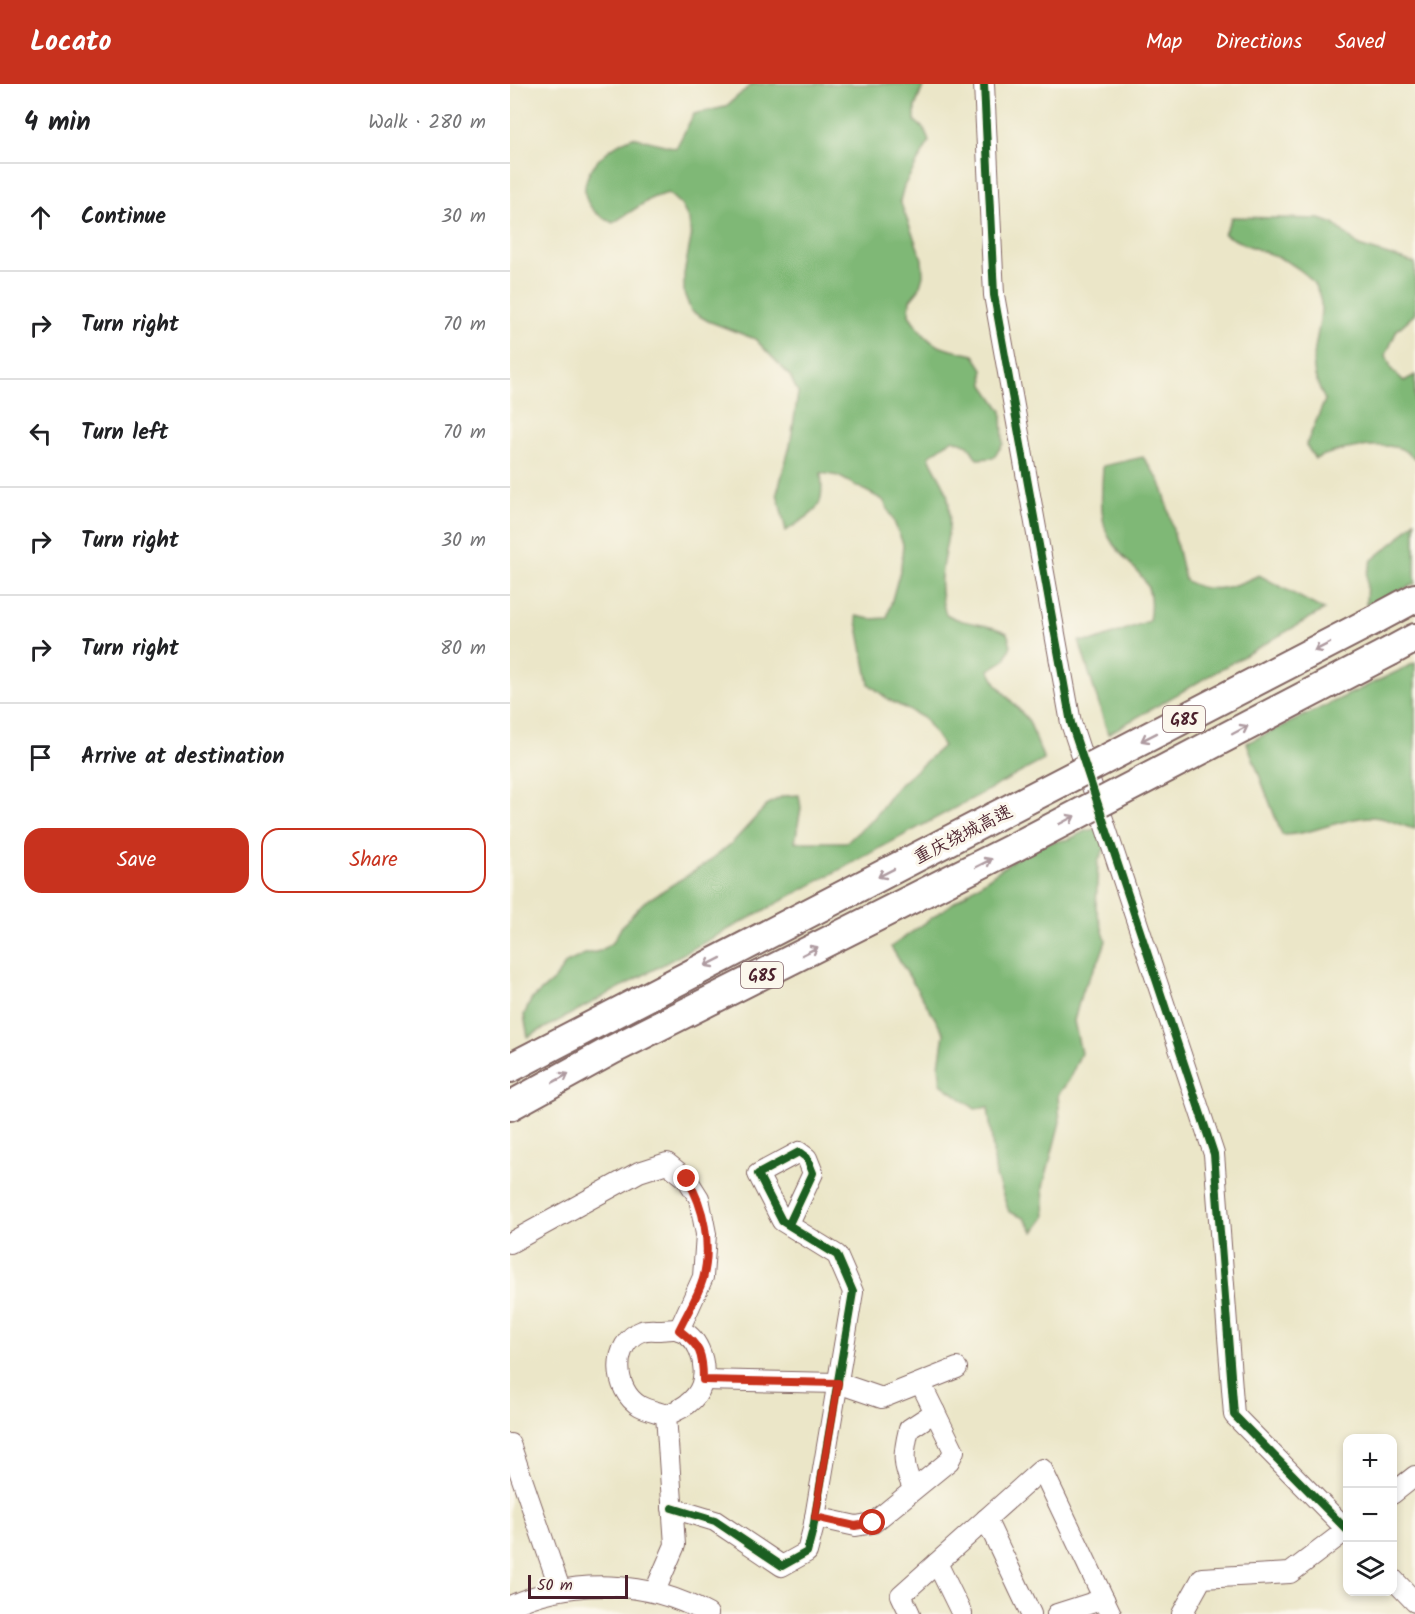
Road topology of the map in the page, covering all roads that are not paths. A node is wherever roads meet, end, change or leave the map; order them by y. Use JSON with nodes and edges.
{"nodes":[{"id":1,"x":984,"y":84,"type":"edge"},
{"id":2,"x":1415,"y":598,"type":"edge"},
{"id":3,"x":1403,"y":645,"type":"edge"},
{"id":4,"x":510,"y":1068,"type":"edge"},
{"id":5,"x":510,"y":1106,"type":"edge"},
{"id":6,"x":789,"y":1224,"type":"dead end"},
{"id":7,"x":510,"y":1243,"type":"edge"},
{"id":8,"x":679,"y":1330,"type":"junction"},
{"id":9,"x":957,"y":1368,"type":"dead end"},
{"id":10,"x":703,"y":1380,"type":"junction"},
{"id":11,"x":838,"y":1383,"type":"junction"},
{"id":12,"x":922,"y":1386,"type":"dead end"},
{"id":13,"x":934,"y":1412,"type":"junction"},
{"id":14,"x":666,"y":1415,"type":"junction"},
{"id":15,"x":510,"y":1444,"type":"edge"},
{"id":16,"x":1415,"y":1476,"type":"edge"},
{"id":17,"x":913,"y":1488,"type":"dead end"},
{"id":18,"x":1397,"y":1490,"type":"edge"},
{"id":19,"x":672,"y":1508,"type":"junction"},
{"id":20,"x":815,"y":1517,"type":"junction"},
{"id":21,"x":986,"y":1519,"type":"junction"},
{"id":22,"x":1343,"y":1526,"type":"edge"},
{"id":23,"x":1343,"y":1533,"type":"edge"},
{"id":24,"x":937,"y":1563,"type":"junction"},
{"id":25,"x":1397,"y":1583,"type":"edge"},
{"id":26,"x":560,"y":1589,"type":"junction"},
{"id":27,"x":656,"y":1591,"type":"junction"},
{"id":28,"x":1415,"y":1602,"type":"edge"},
{"id":29,"x":510,"y":1606,"type":"edge"},
{"id":30,"x":1108,"y":1606,"type":"edge"},
{"id":31,"x":708,"y":1614,"type":"edge"},
{"id":32,"x":910,"y":1614,"type":"edge"},
{"id":33,"x":962,"y":1614,"type":"edge"},
{"id":34,"x":1031,"y":1614,"type":"edge"},
{"id":35,"x":1057,"y":1614,"type":"edge"},
{"id":36,"x":1182,"y":1614,"type":"edge"}],
"edges":[{"from":1,"to":22,"type":"street"},
{"from":2,"to":4,"type":"highway","name":"重庆绕城高速","number":"G85","one_way":true,"bridge":true},
{"from":5,"to":3,"type":"highway","name":"重庆绕城高速","number":"G85","one_way":true,"bridge":true},
{"from":6,"to":11,"type":"street"},
{"from":7,"to":8,"type":"street"},
{"from":8,"to":10,"type":"street"},
{"from":8,"to":14,"type":"street"},
{"from":9,"to":11,"type":"street"},
{"from":10,"to":11,"type":"street"},
{"from":10,"to":14,"type":"street"},
{"from":11,"to":20,"type":"street"},
{"from":12,"to":13,"type":"street"},
{"from":13,"to":17,"type":"street"},
{"from":13,"to":20,"type":"street"},
{"from":14,"to":19,"type":"street"},
{"from":15,"to":26,"type":"street"},
{"from":16,"to":18,"type":"street"},
{"from":19,"to":20,"type":"street"},
{"from":19,"to":27,"type":"street"},
{"from":21,"to":24,"type":"street"},
{"from":21,"to":30,"type":"street"},
{"from":21,"to":34,"type":"street"},
{"from":23,"to":36,"type":"street"},
{"from":24,"to":32,"type":"street"},
{"from":24,"to":33,"type":"street"},
{"from":25,"to":28,"type":"street"},
{"from":26,"to":27,"type":"street"},
{"from":26,"to":29,"type":"street"},
{"from":27,"to":31,"type":"street"},
{"from":30,"to":35,"type":"street"}]}
